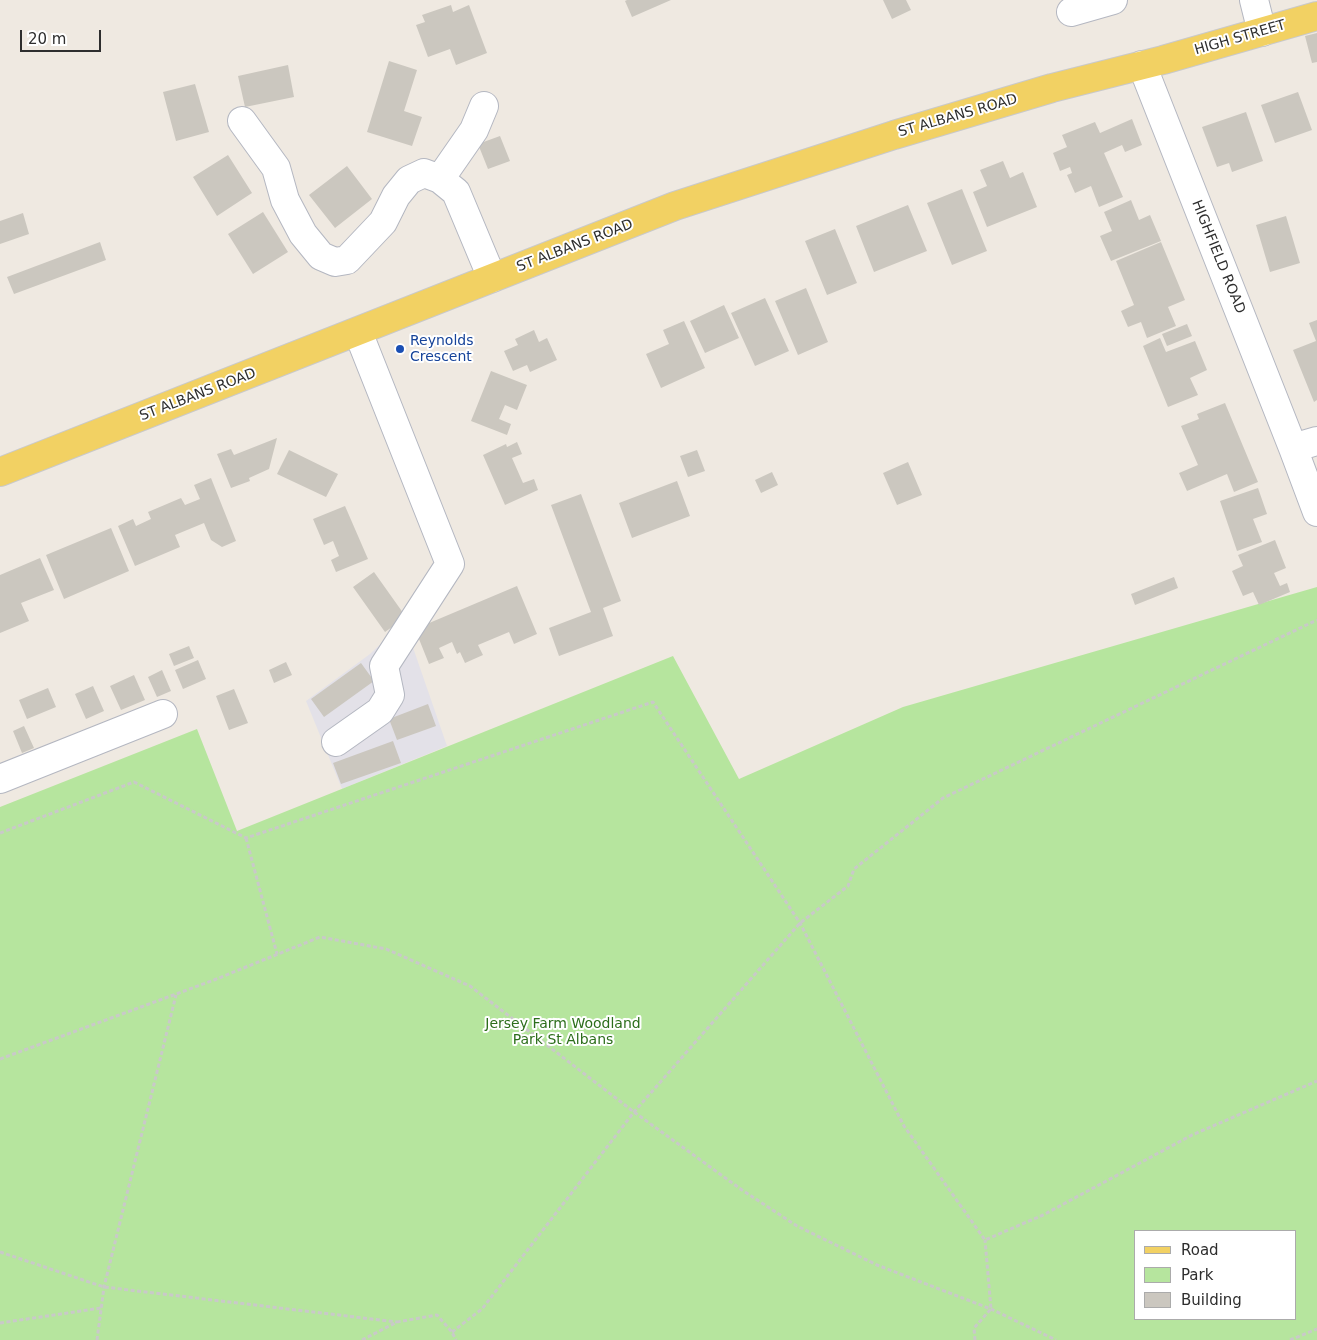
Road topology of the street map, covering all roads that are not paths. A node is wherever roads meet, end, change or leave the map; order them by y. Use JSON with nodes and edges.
{"nodes":[{"id":1,"x":1113,"y":0,"type":"edge"},
{"id":2,"x":1254,"y":0,"type":"edge"},
{"id":3,"x":1071,"y":12,"type":"dead end"},
{"id":4,"x":1317,"y":16,"type":"edge"},
{"id":5,"x":1262,"y":32,"type":"junction"},
{"id":6,"x":1153,"y":62,"type":"junction"},
{"id":7,"x":484,"y":106,"type":"dead end"},
{"id":8,"x":242,"y":121,"type":"dead end"},
{"id":9,"x":440,"y":179,"type":"junction"},
{"id":10,"x":492,"y":278,"type":"junction"},
{"id":11,"x":358,"y":332,"type":"junction"},
{"id":12,"x":1305,"y":445,"type":"edge"},
{"id":13,"x":0,"y":472,"type":"edge"},
{"id":14,"x":1317,"y":512,"type":"edge"},
{"id":15,"x":163,"y":714,"type":"dead end"},
{"id":16,"x":336,"y":742,"type":"dead end"},
{"id":17,"x":0,"y":780,"type":"edge"}],
"edges":[{"from":1,"to":3,"type":"street"},
{"from":2,"to":5,"type":"street"},
{"from":4,"to":5,"type":"main road","name":"HIGH STREET"},
{"from":5,"to":6,"type":"main road","name":"HIGH STREET"},
{"from":6,"to":10,"type":"main road","name":"ST ALBANS ROAD"},
{"from":6,"to":12,"type":"street","name":"HIGHFIELD ROAD"},
{"from":7,"to":9,"type":"street"},
{"from":8,"to":9,"type":"street"},
{"from":9,"to":10,"type":"street"},
{"from":10,"to":11,"type":"main road","name":"ST ALBANS ROAD"},
{"from":11,"to":13,"type":"main road","name":"ST ALBANS ROAD"},
{"from":11,"to":16,"type":"street"},
{"from":12,"to":14,"type":"street","name":"HIGHFIELD ROAD"},
{"from":15,"to":17,"type":"street"}]}
